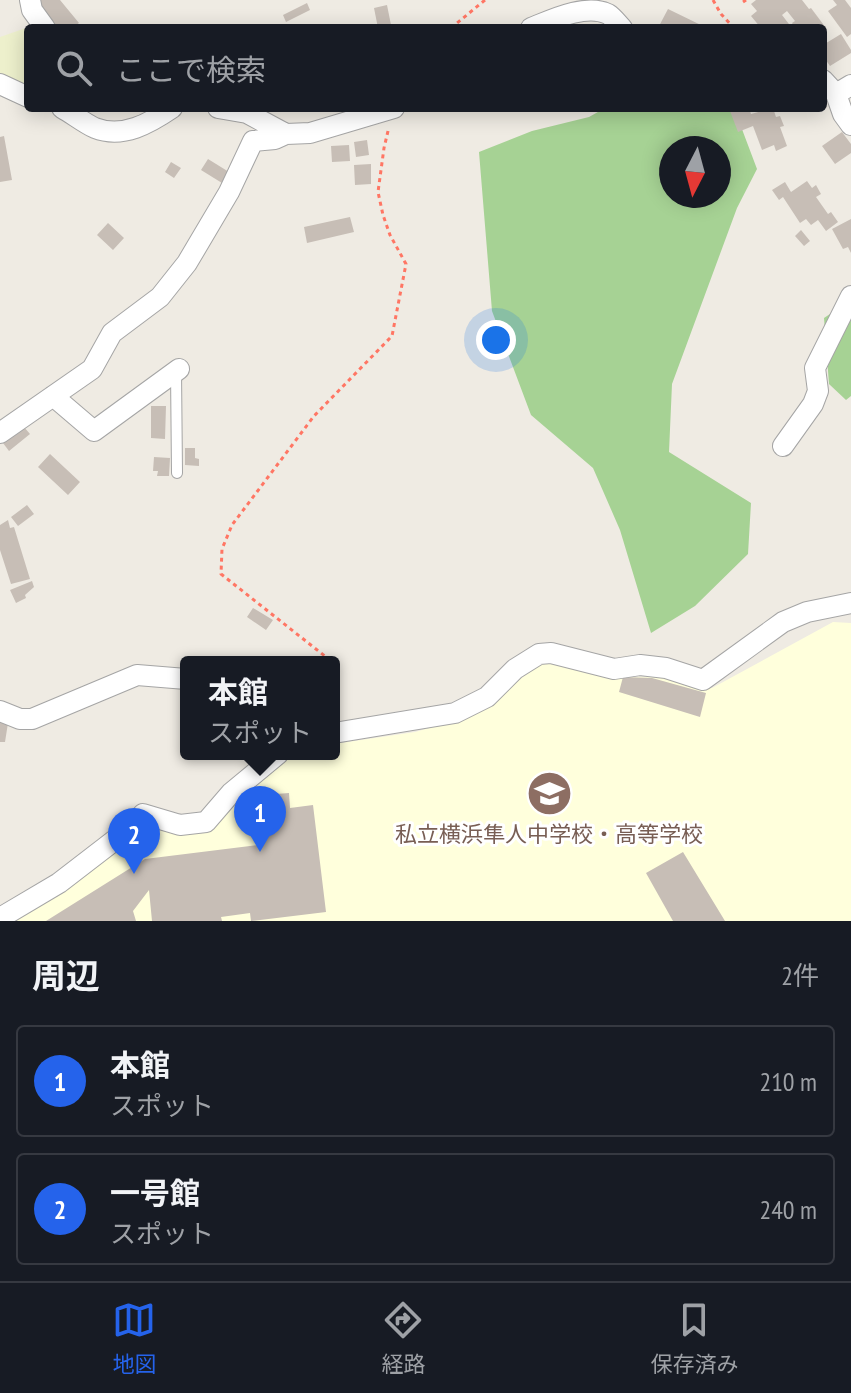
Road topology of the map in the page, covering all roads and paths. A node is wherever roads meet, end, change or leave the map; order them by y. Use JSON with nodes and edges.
{"nodes":[{"id":1,"x":30,"y":0,"type":"edge"},
{"id":2,"x":485,"y":0,"type":"edge"},
{"id":3,"x":713,"y":0,"type":"edge"},
{"id":4,"x":42,"y":24,"type":"edge"},
{"id":5,"x":456,"y":24,"type":"edge"},
{"id":6,"x":542,"y":24,"type":"edge"},
{"id":7,"x":618,"y":24,"type":"edge"},
{"id":8,"x":730,"y":24,"type":"edge"},
{"id":9,"x":0,"y":84,"type":"edge"},
{"id":10,"x":837,"y":86,"type":"edge"},
{"id":11,"x":24,"y":95,"type":"edge"},
{"id":12,"x":69,"y":112,"type":"edge"},
{"id":13,"x":166,"y":112,"type":"edge"},
{"id":14,"x":241,"y":112,"type":"edge"},
{"id":15,"x":392,"y":115,"type":"edge"},
{"id":16,"x":851,"y":125,"type":"edge"},
{"id":17,"x":286,"y":134,"type":"junction"},
{"id":18,"x":851,"y":296,"type":"edge"},
{"id":19,"x":177,"y":370,"type":"joint"},
{"id":20,"x":53,"y":396,"type":"junction"},
{"id":21,"x":0,"y":433,"type":"edge"},
{"id":22,"x":783,"y":446,"type":"dead end"},
{"id":23,"x":177,"y":473,"type":"dead end"},
{"id":24,"x":851,"y":603,"type":"edge"},
{"id":25,"x":325,"y":656,"type":"edge"},
{"id":26,"x":180,"y":679,"type":"edge"},
{"id":27,"x":0,"y":711,"type":"edge"},
{"id":28,"x":340,"y":732,"type":"edge"},
{"id":29,"x":271,"y":760,"type":"edge"},
{"id":30,"x":0,"y":918,"type":"edge"}],
"edges":[{"from":1,"to":4,"type":"street"},
{"from":2,"to":5,"type":"path"},
{"from":3,"to":8,"type":"path"},
{"from":6,"to":7,"type":"street"},
{"from":9,"to":11,"type":"street"},
{"from":10,"to":16,"type":"street"},
{"from":12,"to":13,"type":"street"},
{"from":14,"to":17,"type":"street"},
{"from":15,"to":17,"type":"street"},
{"from":15,"to":25,"type":"path"},
{"from":17,"to":20,"type":"street"},
{"from":18,"to":22,"type":"street"},
{"from":19,"to":20,"type":"street"},
{"from":19,"to":23,"type":"lane"},
{"from":20,"to":21,"type":"street"},
{"from":24,"to":28,"type":"street"},
{"from":26,"to":27,"type":"street"},
{"from":29,"to":30,"type":"street"}]}
